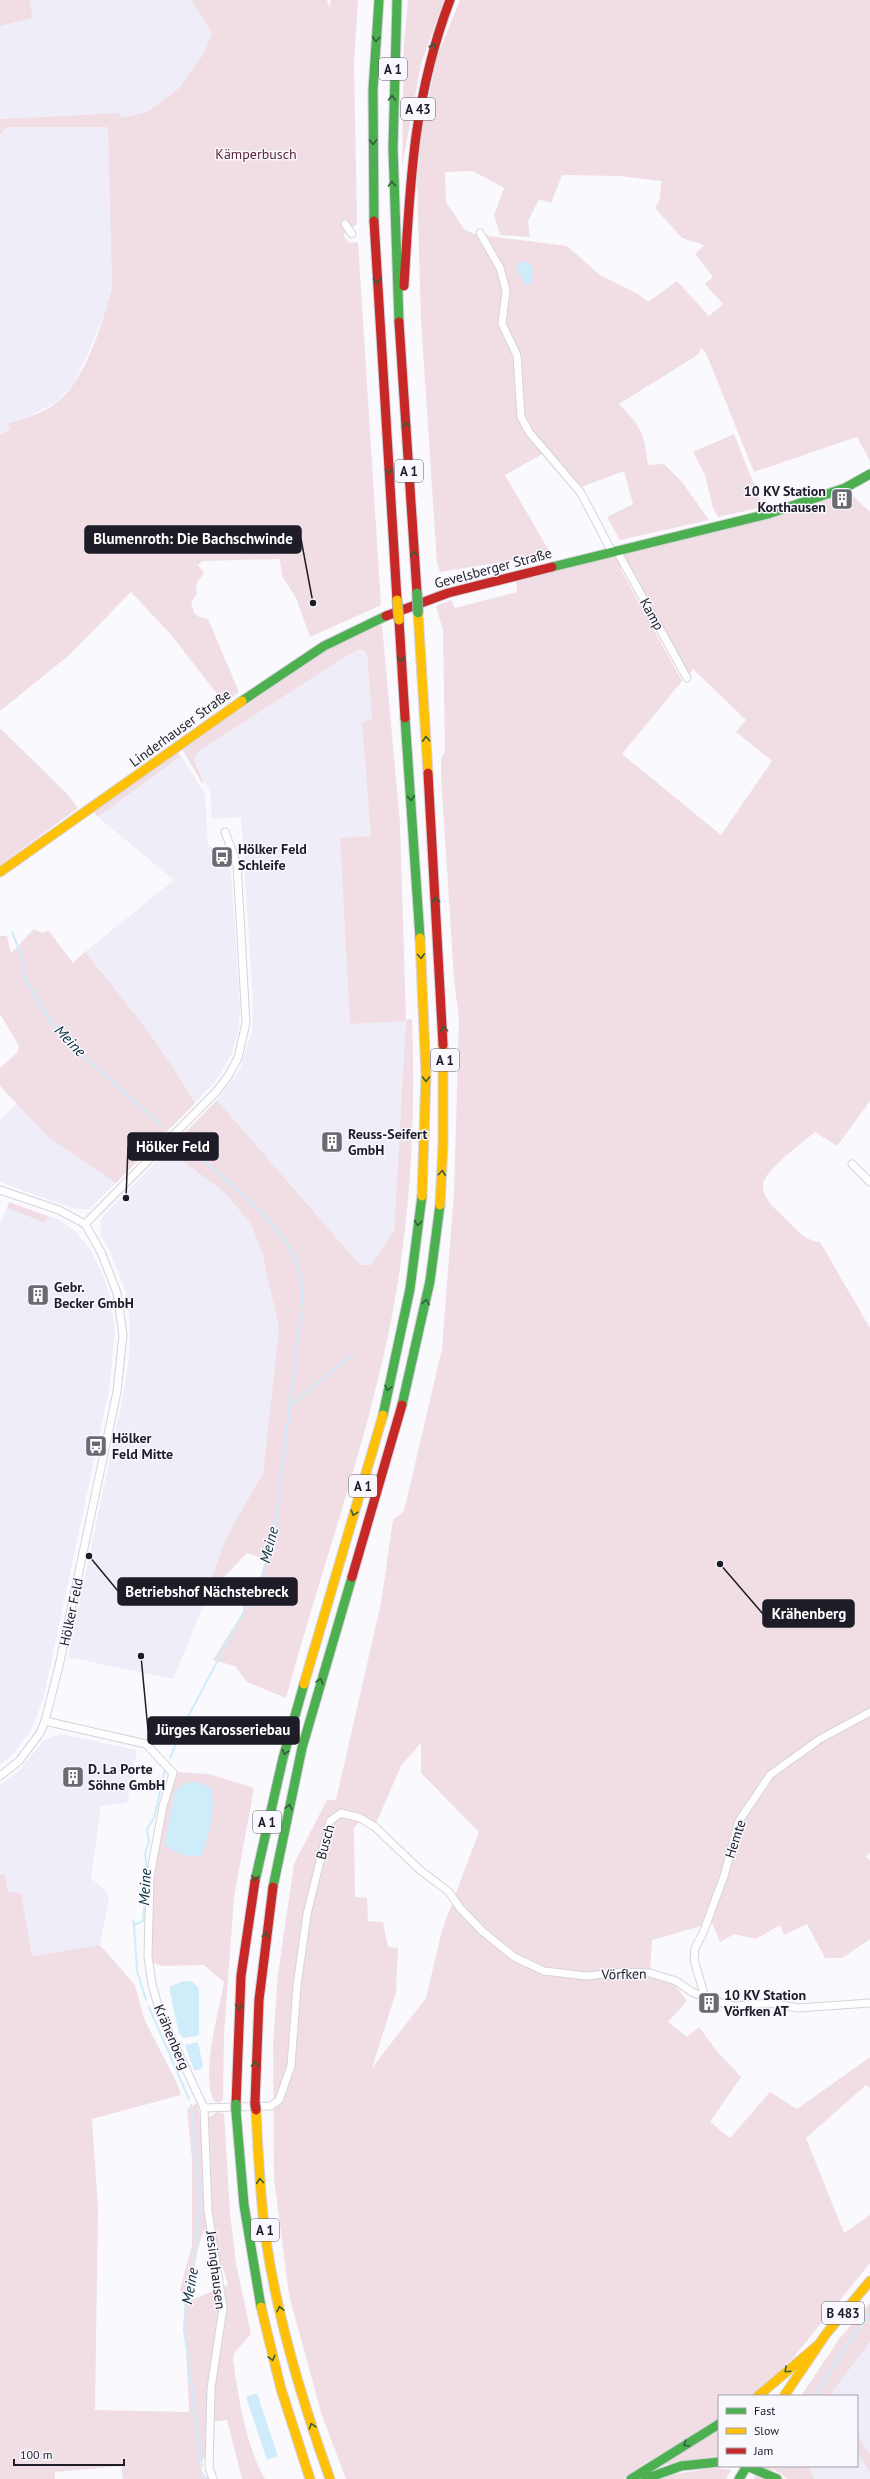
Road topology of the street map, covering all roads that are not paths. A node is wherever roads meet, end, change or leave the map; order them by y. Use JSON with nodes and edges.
{"nodes":[{"id":1,"x":379,"y":0,"type":"edge"},
{"id":2,"x":397,"y":0,"type":"edge"},
{"id":3,"x":450,"y":0,"type":"edge"},
{"id":4,"x":345,"y":224,"type":"dead end"},
{"id":5,"x":480,"y":232,"type":"dead end"},
{"id":6,"x":352,"y":234,"type":"dead end"},
{"id":7,"x":401,"y":349,"type":"junction"},
{"id":8,"x":870,"y":474,"type":"edge"},
{"id":9,"x":614,"y":551,"type":"junction"},
{"id":10,"x":383,"y":617,"type":"joint"},
{"id":11,"x":687,"y":678,"type":"dead end"},
{"id":12,"x":225,"y":832,"type":"dead end"},
{"id":13,"x":0,"y":872,"type":"edge"},
{"id":14,"x":852,"y":1164,"type":"dead end"},
{"id":15,"x":870,"y":1182,"type":"edge"},
{"id":16,"x":0,"y":1190,"type":"edge"},
{"id":17,"x":85,"y":1224,"type":"junction"},
{"id":18,"x":870,"y":1712,"type":"edge"},
{"id":19,"x":45,"y":1721,"type":"junction"},
{"id":20,"x":0,"y":1776,"type":"edge"},
{"id":21,"x":586,"y":1976,"type":"joint"},
{"id":22,"x":705,"y":1997,"type":"junction"},
{"id":23,"x":870,"y":2003,"type":"edge"},
{"id":24,"x":204,"y":2108,"type":"junction"},
{"id":25,"x":870,"y":2281,"type":"edge"},
{"id":26,"x":817,"y":2346,"type":"junction"},
{"id":27,"x":759,"y":2395,"type":"edge"},
{"id":28,"x":785,"y":2395,"type":"edge"},
{"id":29,"x":718,"y":2425,"type":"edge"},
{"id":30,"x":718,"y":2462,"type":"edge"},
{"id":31,"x":746,"y":2467,"type":"edge"},
{"id":32,"x":749,"y":2467,"type":"edge"},
{"id":33,"x":773,"y":2477,"type":"edge"},
{"id":34,"x":213,"y":2479,"type":"edge"},
{"id":35,"x":310,"y":2479,"type":"edge"},
{"id":36,"x":330,"y":2479,"type":"edge"},
{"id":37,"x":631,"y":2479,"type":"edge"},
{"id":38,"x":645,"y":2479,"type":"edge"},
{"id":39,"x":740,"y":2479,"type":"edge"}],
"edges":[{"from":1,"to":35,"type":"main road","number":"A 1","one_way":true,"bridge":true},
{"from":7,"to":2,"type":"main road","number":"A 1","one_way":true},
{"from":7,"to":3,"type":"main road","number":"A 43","one_way":true},
{"from":4,"to":6,"type":"street"},
{"from":5,"to":9,"type":"street"},
{"from":36,"to":7,"type":"main road","number":"A 1","one_way":true,"bridge":true},
{"from":8,"to":9,"type":"main road","name":"Gevelsberger Straße"},
{"from":9,"to":10,"type":"main road","name":"Gevelsberger Straße"},
{"from":9,"to":11,"type":"street","name":"Kamp"},
{"from":10,"to":13,"type":"main road","name":"Linderhauser Straße"},
{"from":12,"to":17,"type":"street"},
{"from":14,"to":15,"type":"street"},
{"from":16,"to":17,"type":"street"},
{"from":17,"to":19,"type":"street","name":"Hölker Feld"},
{"from":18,"to":22,"type":"street","name":"Hemte"},
{"from":19,"to":20,"type":"street","name":"Hölker Feld"},
{"from":19,"to":24,"type":"street","name":"Krähenberg"},
{"from":21,"to":22,"type":"street","name":"Vörfken"},
{"from":21,"to":24,"type":"street","name":"Busch"},
{"from":22,"to":23,"type":"street","name":"Vörfken"},
{"from":24,"to":34,"type":"street","name":"Jesinghausen"},
{"from":25,"to":26,"type":"main road","number":"B 483"},
{"from":26,"to":27,"type":"main road","one_way":true},
{"from":26,"to":28,"type":"main road","number":"B 483"},
{"from":29,"to":37,"type":"main road","one_way":true},
{"from":30,"to":38,"type":"main road"},
{"from":31,"to":39,"type":"main road"},
{"from":32,"to":33,"type":"main road"}]}
